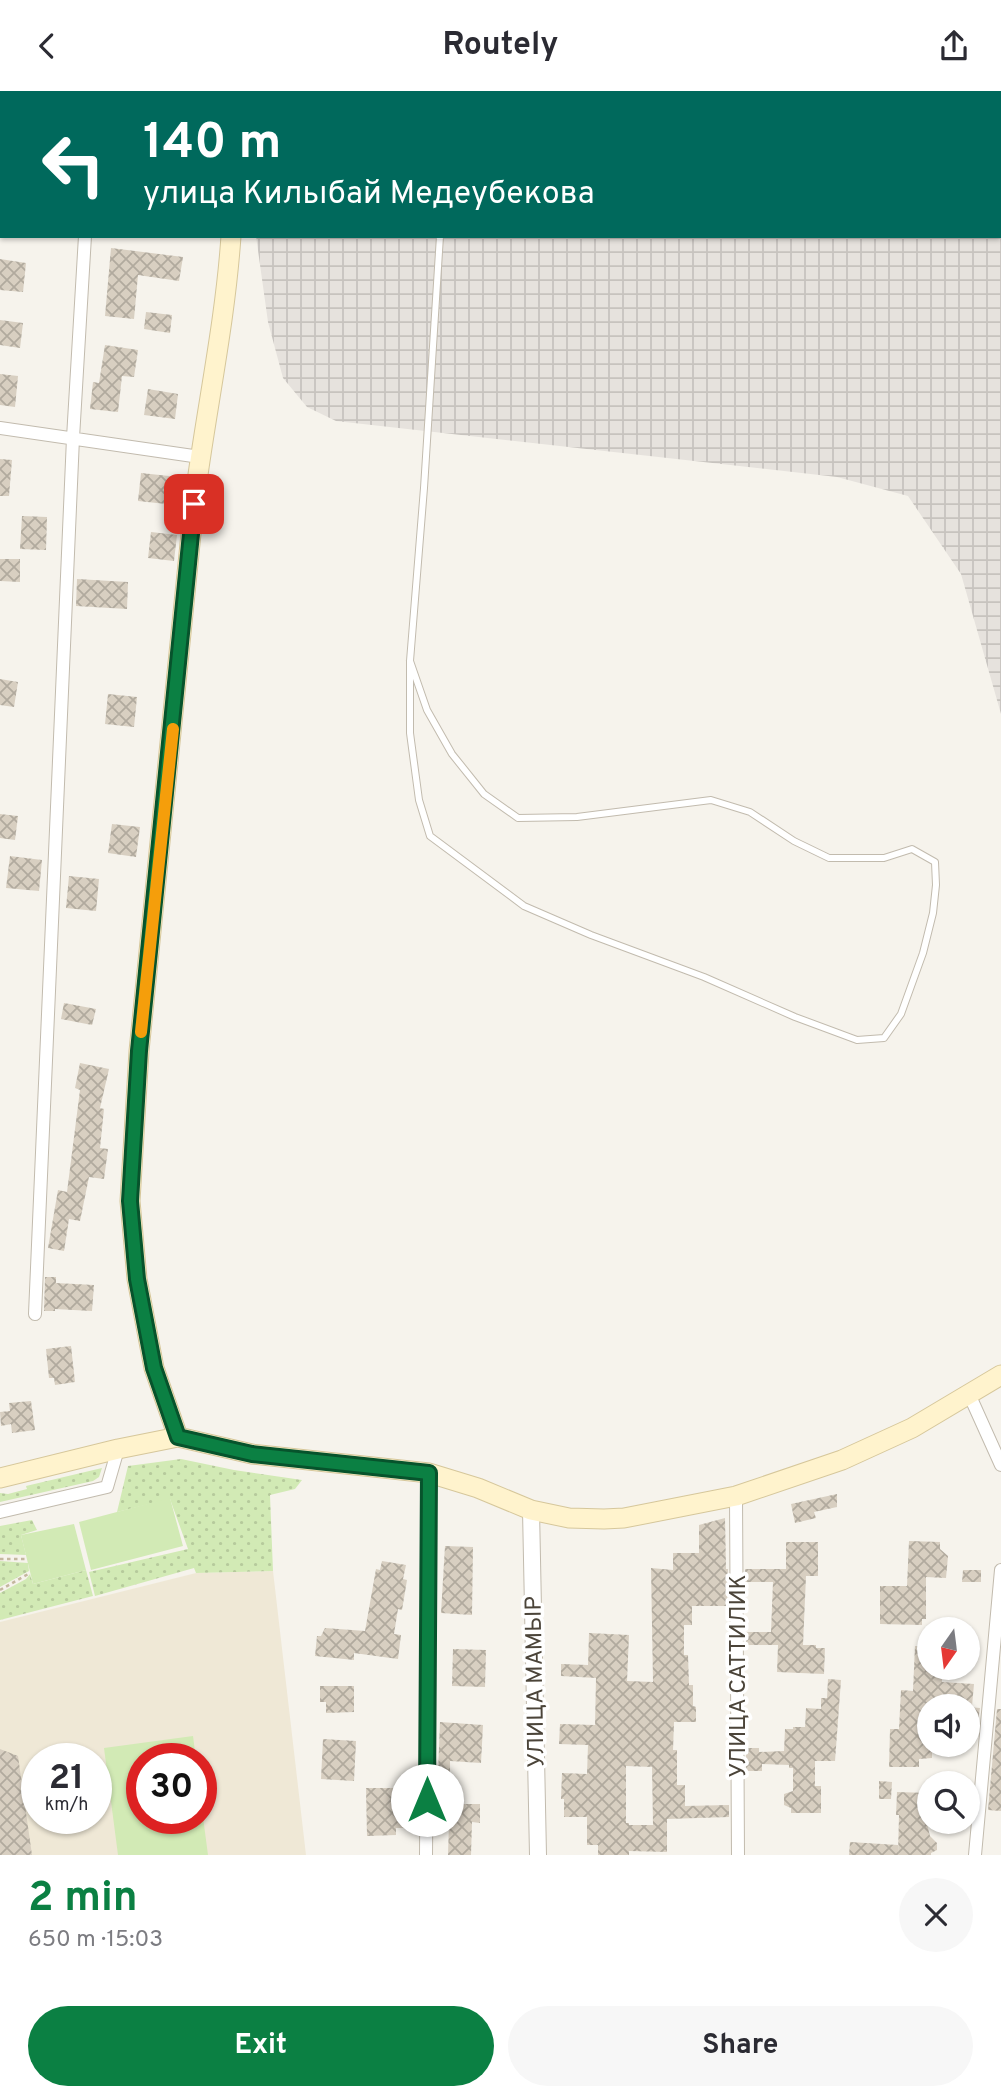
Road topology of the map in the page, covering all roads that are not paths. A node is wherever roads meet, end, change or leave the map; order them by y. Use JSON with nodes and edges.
{"nodes":[{"id":1,"x":85,"y":238,"type":"edge"},
{"id":2,"x":231,"y":238,"type":"edge"},
{"id":3,"x":440,"y":238,"type":"edge"},
{"id":4,"x":0,"y":428,"type":"edge"},
{"id":5,"x":73,"y":438,"type":"junction"},
{"id":6,"x":200,"y":457,"type":"junction"},
{"id":7,"x":410,"y":661,"type":"junction"},
{"id":8,"x":35,"y":1314,"type":"dead end"},
{"id":9,"x":1001,"y":1375,"type":"edge"},
{"id":10,"x":969,"y":1394,"type":"junction"},
{"id":11,"x":178,"y":1437,"type":"junction"},
{"id":12,"x":118,"y":1449,"type":"junction"},
{"id":13,"x":1001,"y":1465,"type":"edge"},
{"id":14,"x":429,"y":1473,"type":"junction"},
{"id":15,"x":0,"y":1478,"type":"edge"},
{"id":16,"x":736,"y":1496,"type":"junction"},
{"id":17,"x":531,"y":1510,"type":"junction"},
{"id":18,"x":0,"y":1512,"type":"edge"},
{"id":19,"x":1001,"y":1570,"type":"edge"},
{"id":20,"x":426,"y":1855,"type":"edge"},
{"id":21,"x":538,"y":1855,"type":"edge"},
{"id":22,"x":738,"y":1855,"type":"edge"},
{"id":23,"x":975,"y":1855,"type":"edge"}],
"edges":[{"from":1,"to":5,"type":"street"},
{"from":2,"to":6,"type":"main road"},
{"from":3,"to":7,"type":"lane"},
{"from":4,"to":5,"type":"street"},
{"from":5,"to":6,"type":"street"},
{"from":5,"to":8,"type":"street"},
{"from":6,"to":11,"type":"main road"},
{"from":7,"to":7,"type":"lane"},
{"from":9,"to":10,"type":"main road"},
{"from":10,"to":13,"type":"street"},
{"from":10,"to":16,"type":"main road"},
{"from":11,"to":12,"type":"main road"},
{"from":11,"to":14,"type":"main road"},
{"from":12,"to":15,"type":"main road"},
{"from":12,"to":18,"type":"street"},
{"from":14,"to":17,"type":"main road"},
{"from":14,"to":20,"type":"street"},
{"from":16,"to":17,"type":"main road"},
{"from":16,"to":22,"type":"street","name":"УЛИЦА САТТИЛИК"},
{"from":17,"to":21,"type":"street","name":"УЛИЦА МАМЫР"},
{"from":19,"to":23,"type":"street"}]}
